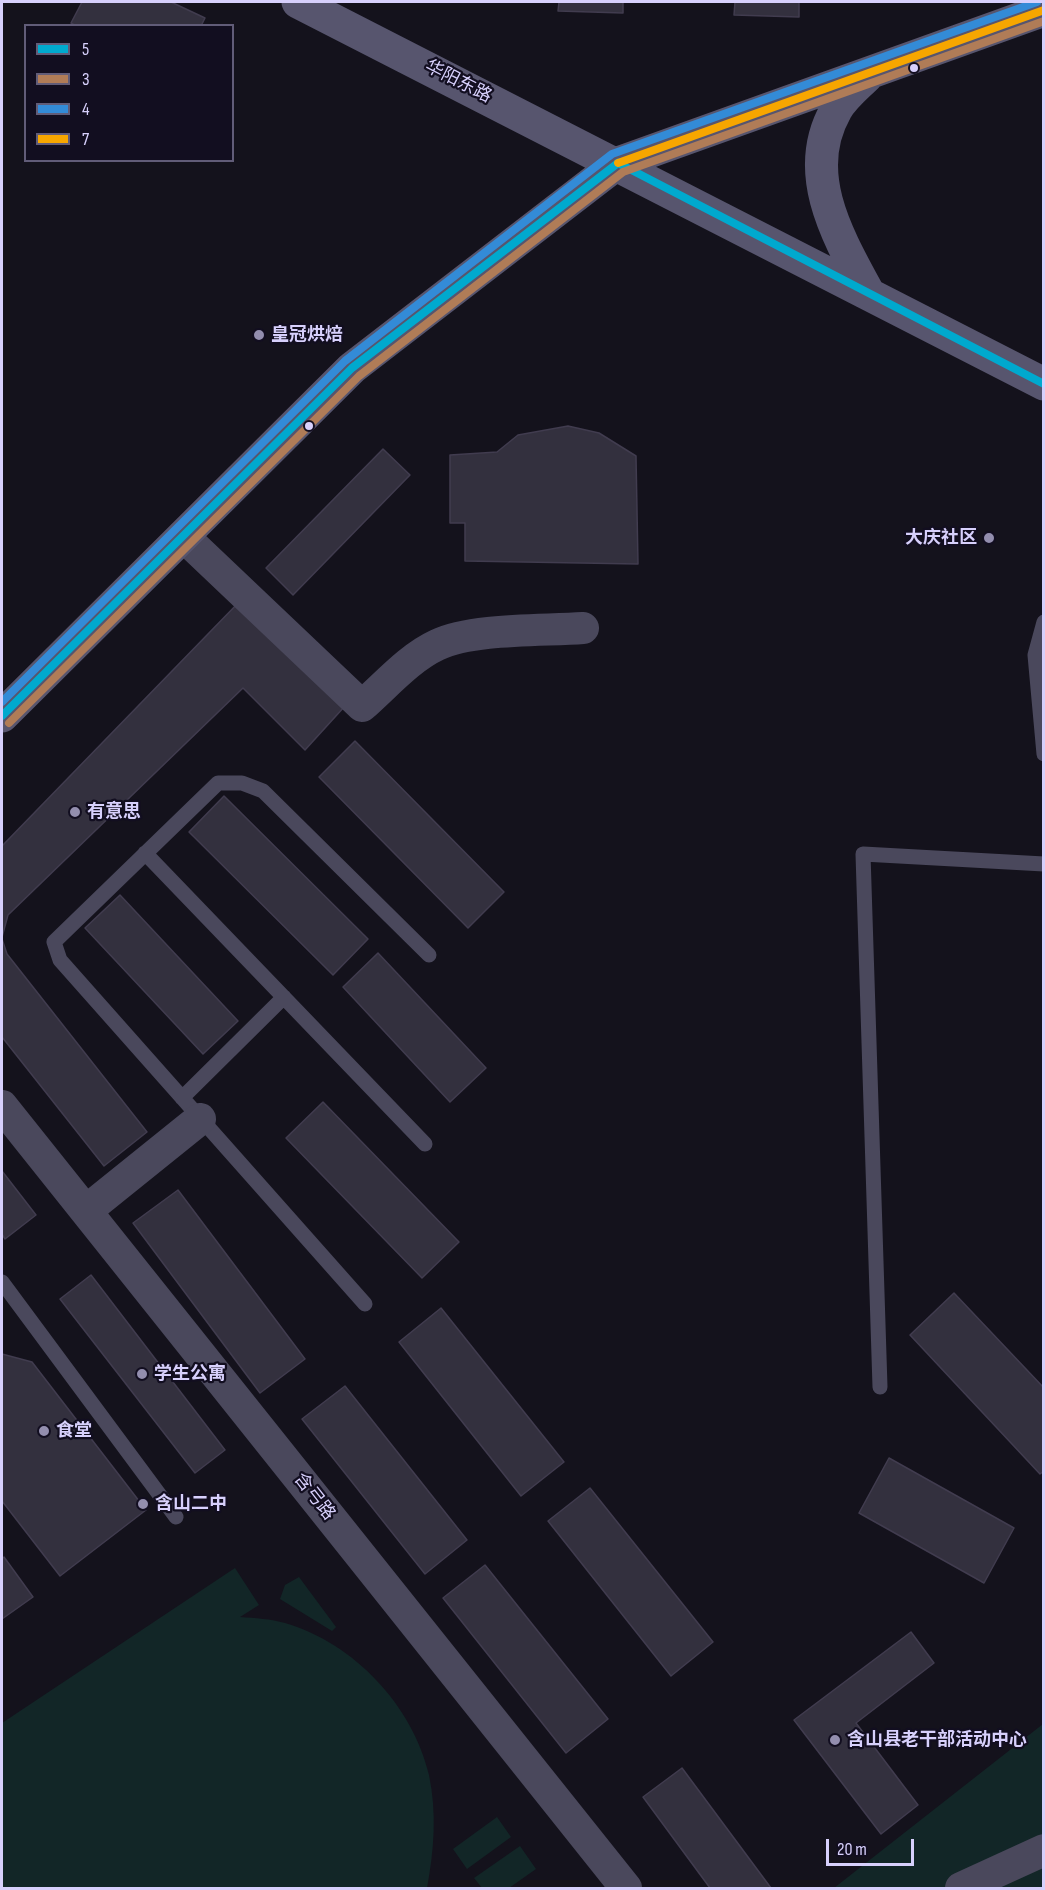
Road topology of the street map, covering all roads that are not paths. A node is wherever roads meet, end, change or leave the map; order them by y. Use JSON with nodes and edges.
{"nodes":[{"id":1,"x":298,"y":2,"type":"edge"},
{"id":2,"x":1044,"y":10,"type":"edge"},
{"id":3,"x":871,"y":72,"type":"junction"},
{"id":4,"x":618,"y":163,"type":"junction"},
{"id":5,"x":869,"y":294,"type":"junction"},
{"id":6,"x":1044,"y":384,"type":"edge"},
{"id":7,"x":183,"y":536,"type":"junction"},
{"id":8,"x":1044,"y":622,"type":"edge"},
{"id":9,"x":583,"y":628,"type":"dead end"},
{"id":10,"x":2,"y":716,"type":"edge"},
{"id":11,"x":1044,"y":754,"type":"edge"},
{"id":12,"x":146,"y":853,"type":"junction"},
{"id":13,"x":1044,"y":864,"type":"edge"},
{"id":14,"x":429,"y":955,"type":"dead end"},
{"id":15,"x":284,"y":997,"type":"junction"},
{"id":16,"x":2,"y":1106,"type":"edge"},
{"id":17,"x":191,"y":1109,"type":"junction"},
{"id":18,"x":425,"y":1144,"type":"dead end"},
{"id":19,"x":87,"y":1210,"type":"junction"},
{"id":20,"x":2,"y":1281,"type":"edge"},
{"id":21,"x":364,"y":1304,"type":"dead end"},
{"id":22,"x":880,"y":1387,"type":"dead end"},
{"id":23,"x":176,"y":1517,"type":"dead end"},
{"id":24,"x":1044,"y":1850,"type":"edge"},
{"id":25,"x":626,"y":1888,"type":"edge"},
{"id":26,"x":961,"y":1888,"type":"edge"}],
"edges":[{"from":1,"to":4,"type":"main road","name":"华阳东路"},
{"from":2,"to":3,"type":"main road"},
{"from":3,"to":4,"type":"main road"},
{"from":3,"to":5,"type":"main road"},
{"from":4,"to":5,"type":"main road","name":"华阳东路"},
{"from":4,"to":7,"type":"main road"},
{"from":5,"to":6,"type":"main road","name":"华阳东路"},
{"from":7,"to":9,"type":"street"},
{"from":7,"to":10,"type":"main road"},
{"from":8,"to":11,"type":"lane"},
{"from":12,"to":14,"type":"lane"},
{"from":12,"to":15,"type":"lane"},
{"from":12,"to":17,"type":"lane"},
{"from":13,"to":22,"type":"lane"},
{"from":15,"to":17,"type":"lane"},
{"from":15,"to":18,"type":"lane"},
{"from":16,"to":19,"type":"street","name":"含弓路"},
{"from":17,"to":19,"type":"street"},
{"from":17,"to":21,"type":"lane"},
{"from":19,"to":25,"type":"street","name":"含弓路"},
{"from":20,"to":23,"type":"lane"},
{"from":24,"to":26,"type":"street"}]}
